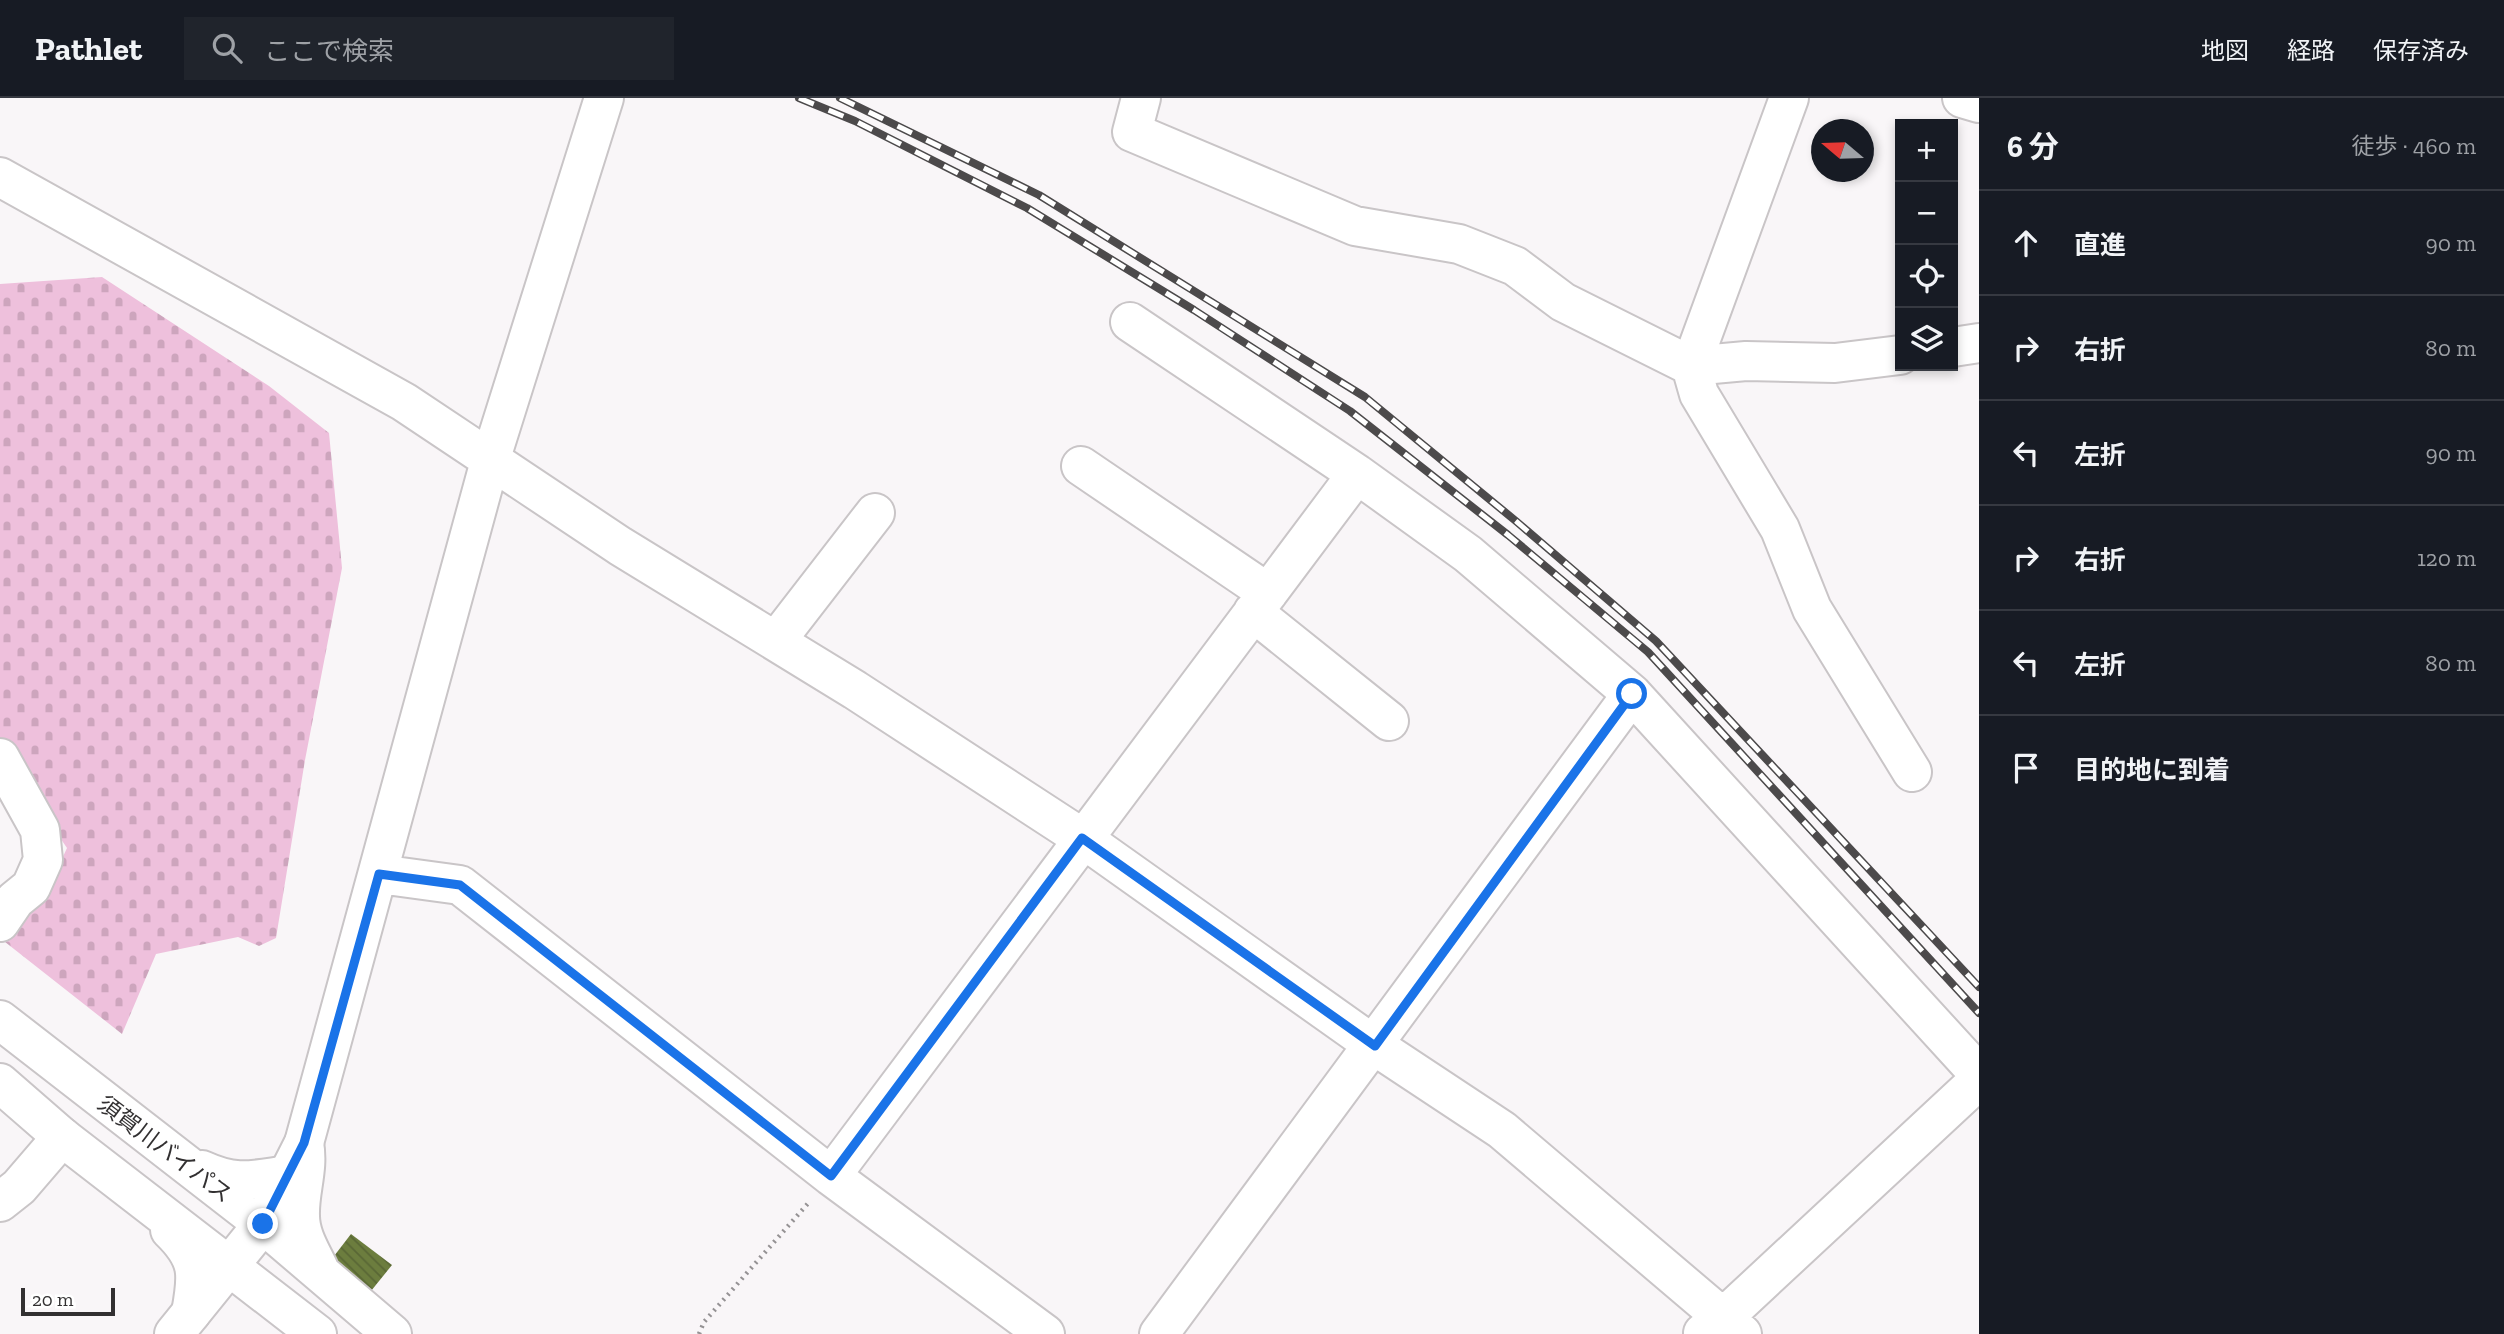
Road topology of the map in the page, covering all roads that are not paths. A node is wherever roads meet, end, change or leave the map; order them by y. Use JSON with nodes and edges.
{"nodes":[{"id":1,"x":604,"y":98,"type":"edge"},
{"id":2,"x":1141,"y":98,"type":"edge"},
{"id":3,"x":1788,"y":98,"type":"edge"},
{"id":4,"x":1962,"y":98,"type":"edge"},
{"id":5,"x":1979,"y":103,"type":"edge"},
{"id":6,"x":0,"y":177,"type":"edge"},
{"id":7,"x":1130,"y":322,"type":"dead end"},
{"id":8,"x":1979,"y":343,"type":"edge"},
{"id":9,"x":1958,"y":346,"type":"edge"},
{"id":10,"x":1895,"y":356,"type":"edge"},
{"id":11,"x":1691,"y":366,"type":"junction"},
{"id":12,"x":490,"y":461,"type":"junction"},
{"id":13,"x":1080,"y":466,"type":"dead end"},
{"id":14,"x":1357,"y":474,"type":"junction"},
{"id":15,"x":874,"y":513,"type":"dead end"},
{"id":16,"x":1260,"y":602,"type":"junction"},
{"id":17,"x":776,"y":641,"type":"junction"},
{"id":18,"x":1632,"y":694,"type":"junction"},
{"id":19,"x":1389,"y":721,"type":"dead end"},
{"id":20,"x":0,"y":758,"type":"edge"},
{"id":21,"x":1912,"y":772,"type":"dead end"},
{"id":22,"x":1082,"y":838,"type":"junction"},
{"id":23,"x":379,"y":874,"type":"junction"},
{"id":24,"x":0,"y":922,"type":"edge"},
{"id":25,"x":0,"y":1020,"type":"edge"},
{"id":26,"x":1375,"y":1046,"type":"junction"},
{"id":27,"x":1979,"y":1077,"type":"edge"},
{"id":28,"x":0,"y":1083,"type":"edge"},
{"id":29,"x":81,"y":1085,"type":"junction"},
{"id":30,"x":62,"y":1137,"type":"junction"},
{"id":31,"x":178,"y":1159,"type":"junction"},
{"id":32,"x":296,"y":1159,"type":"junction"},
{"id":33,"x":831,"y":1176,"type":"junction"},
{"id":34,"x":114,"y":1177,"type":"junction"},
{"id":35,"x":0,"y":1202,"type":"edge"},
{"id":36,"x":247,"y":1245,"type":"junction"},
{"id":37,"x":321,"y":1273,"type":"junction"},
{"id":38,"x":264,"y":1292,"type":"junction"},
{"id":39,"x":190,"y":1315,"type":"edge"},
{"id":40,"x":1722,"y":1329,"type":"edge"},
{"id":41,"x":317,"y":1334,"type":"edge"},
{"id":42,"x":348,"y":1334,"type":"edge"},
{"id":43,"x":392,"y":1334,"type":"edge"},
{"id":44,"x":1045,"y":1334,"type":"edge"},
{"id":45,"x":1159,"y":1334,"type":"edge"}],
"edges":[{"from":1,"to":12,"type":"main road"},
{"from":2,"to":11,"type":"main road"},
{"from":3,"to":11,"type":"main road"},
{"from":4,"to":5,"type":"main road"},
{"from":6,"to":12,"type":"main road"},
{"from":7,"to":14,"type":"main road"},
{"from":8,"to":9,"type":"main road"},
{"from":10,"to":11,"type":"main road"},
{"from":11,"to":21,"type":"main road"},
{"from":12,"to":17,"type":"main road"},
{"from":12,"to":23,"type":"main road"},
{"from":13,"to":16,"type":"main road"},
{"from":14,"to":16,"type":"main road"},
{"from":14,"to":18,"type":"main road"},
{"from":15,"to":17,"type":"main road"},
{"from":16,"to":19,"type":"main road"},
{"from":16,"to":22,"type":"main road"},
{"from":17,"to":22,"type":"main road"},
{"from":18,"to":26,"type":"main road"},
{"from":18,"to":27,"type":"main road"},
{"from":20,"to":24,"type":"main road"},
{"from":22,"to":26,"type":"main road"},
{"from":22,"to":33,"type":"main road"},
{"from":23,"to":32,"type":"main road"},
{"from":23,"to":33,"type":"main road"},
{"from":25,"to":29,"type":"main road","name":"須賀川バイパス"},
{"from":26,"to":40,"type":"main road"},
{"from":26,"to":45,"type":"main road"},
{"from":27,"to":40,"type":"main road"},
{"from":28,"to":30,"type":"main road","name":"須賀川バイパス"},
{"from":29,"to":31,"type":"main road","name":"須賀川バイパス"},
{"from":29,"to":36,"type":"main road"},
{"from":30,"to":34,"type":"main road","name":"須賀川バイパス"},
{"from":30,"to":35,"type":"main road"},
{"from":31,"to":32,"type":"main road"},
{"from":31,"to":36,"type":"main road","name":"須賀川バイパス"},
{"from":32,"to":36,"type":"main road"},
{"from":32,"to":37,"type":"main road"},
{"from":33,"to":44,"type":"main road"},
{"from":34,"to":36,"type":"main road","name":"須賀川バイパス"},
{"from":34,"to":39,"type":"main road"},
{"from":36,"to":37,"type":"main road","name":"須賀川バイパス"},
{"from":36,"to":38,"type":"main road","name":"須賀川バイパス"},
{"from":36,"to":39,"type":"main road"},
{"from":36,"to":42,"type":"main road"},
{"from":37,"to":43,"type":"main road","name":"須賀川バイパス"},
{"from":38,"to":39,"type":"main road"},
{"from":38,"to":41,"type":"main road","name":"須賀川バイパス"}]}
